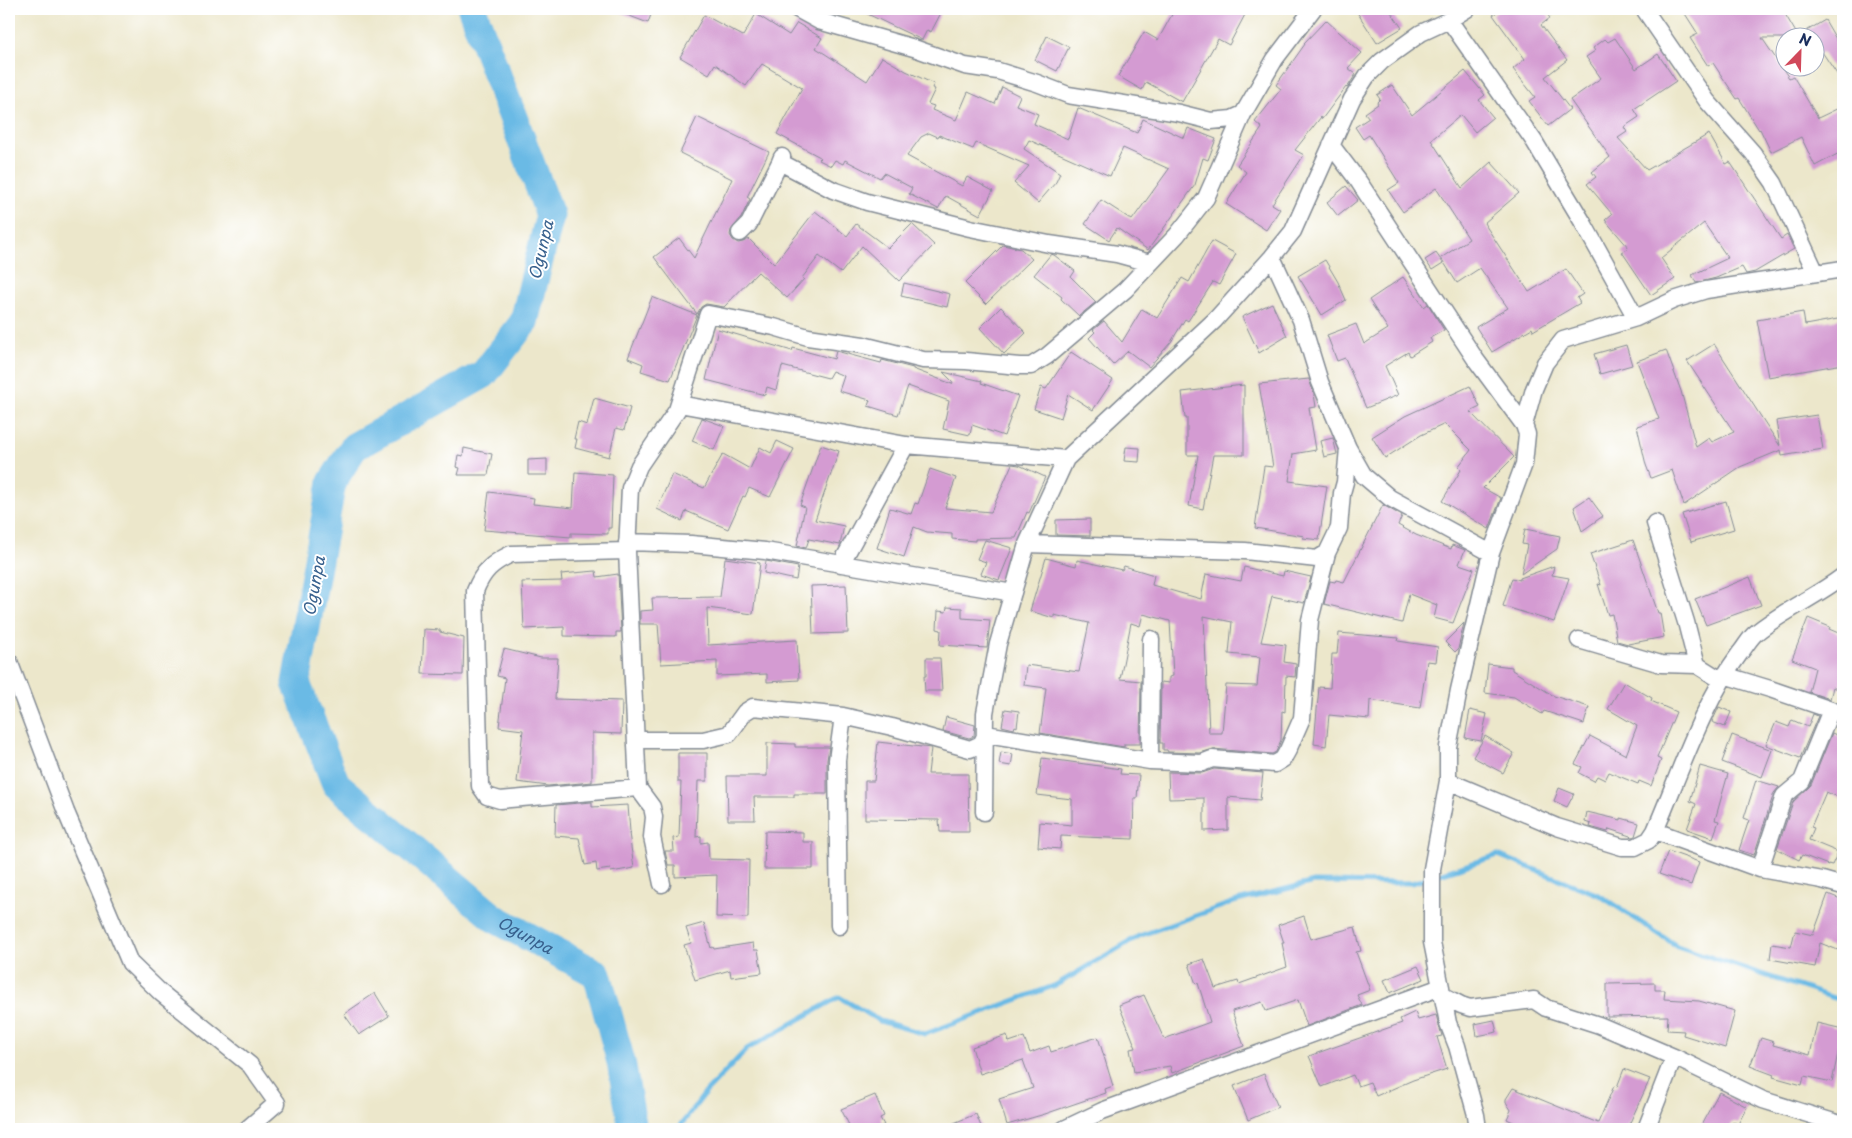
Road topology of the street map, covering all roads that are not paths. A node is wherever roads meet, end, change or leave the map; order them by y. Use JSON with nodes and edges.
{"nodes":[{"id":1,"x":797,"y":9,"type":"edge"},
{"id":2,"x":1313,"y":9,"type":"edge"},
{"id":3,"x":1467,"y":9,"type":"edge"},
{"id":4,"x":1644,"y":9,"type":"edge"},
{"id":5,"x":1449,"y":20,"type":"junction"},
{"id":6,"x":1243,"y":114,"type":"junction"},
{"id":7,"x":1331,"y":145,"type":"junction"},
{"id":8,"x":740,"y":233,"type":"dead end"},
{"id":9,"x":1272,"y":258,"type":"junction"},
{"id":10,"x":1150,"y":263,"type":"junction"},
{"id":11,"x":1843,"y":269,"type":"edge"},
{"id":12,"x":1816,"y":273,"type":"junction"},
{"id":13,"x":1636,"y":318,"type":"junction"},
{"id":14,"x":679,"y":404,"type":"junction"},
{"id":15,"x":1524,"y":425,"type":"junction"},
{"id":16,"x":906,"y":445,"type":"junction"},
{"id":17,"x":1348,"y":448,"type":"junction"},
{"id":18,"x":1066,"y":459,"type":"junction"},
{"id":19,"x":1364,"y":476,"type":"junction"},
{"id":20,"x":1345,"y":482,"type":"junction"},
{"id":21,"x":1655,"y":523,"type":"dead end"},
{"id":22,"x":1027,"y":544,"type":"junction"},
{"id":23,"x":627,"y":547,"type":"junction"},
{"id":24,"x":1327,"y":553,"type":"junction"},
{"id":25,"x":1492,"y":553,"type":"junction"},
{"id":26,"x":841,"y":564,"type":"junction"},
{"id":27,"x":1843,"y":576,"type":"edge"},
{"id":28,"x":1013,"y":593,"type":"junction"},
{"id":29,"x":1151,"y":639,"type":"dead end"},
{"id":30,"x":1579,"y":640,"type":"dead end"},
{"id":31,"x":9,"y":661,"type":"edge"},
{"id":32,"x":1696,"y":664,"type":"junction"},
{"id":33,"x":1723,"y":678,"type":"junction"},
{"id":34,"x":1837,"y":712,"type":"edge"},
{"id":35,"x":842,"y":716,"type":"junction"},
{"id":36,"x":986,"y":734,"type":"junction"},
{"id":37,"x":637,"y":740,"type":"junction"},
{"id":38,"x":1150,"y":761,"type":"junction"},
{"id":39,"x":1448,"y":781,"type":"junction"},
{"id":40,"x":638,"y":788,"type":"junction"},
{"id":41,"x":984,"y":812,"type":"dead end"},
{"id":42,"x":1654,"y":832,"type":"junction"},
{"id":43,"x":1760,"y":869,"type":"junction"},
{"id":44,"x":662,"y":884,"type":"dead end"},
{"id":45,"x":1843,"y":886,"type":"edge"},
{"id":46,"x":838,"y":926,"type":"dead end"},
{"id":47,"x":1442,"y":991,"type":"junction"},
{"id":48,"x":1674,"y":1056,"type":"junction"},
{"id":49,"x":1843,"y":1125,"type":"edge"},
{"id":50,"x":247,"y":1129,"type":"edge"},
{"id":51,"x":1064,"y":1129,"type":"edge"},
{"id":52,"x":1478,"y":1129,"type":"edge"},
{"id":53,"x":1646,"y":1129,"type":"edge"}],
"edges":[{"from":1,"to":6,"type":"street"},
{"from":2,"to":6,"type":"street"},
{"from":3,"to":5,"type":"street"},
{"from":4,"to":12,"type":"street"},
{"from":5,"to":7,"type":"street"},
{"from":5,"to":13,"type":"street"},
{"from":6,"to":10,"type":"street"},
{"from":7,"to":9,"type":"street"},
{"from":7,"to":15,"type":"street"},
{"from":8,"to":10,"type":"street"},
{"from":9,"to":17,"type":"street"},
{"from":9,"to":18,"type":"street"},
{"from":10,"to":14,"type":"street"},
{"from":11,"to":12,"type":"street"},
{"from":12,"to":13,"type":"street"},
{"from":13,"to":15,"type":"street"},
{"from":14,"to":16,"type":"street"},
{"from":14,"to":23,"type":"street"},
{"from":15,"to":25,"type":"street"},
{"from":16,"to":18,"type":"street"},
{"from":16,"to":26,"type":"street"},
{"from":17,"to":19,"type":"street"},
{"from":17,"to":20,"type":"street"},
{"from":18,"to":22,"type":"street"},
{"from":19,"to":20,"type":"street"},
{"from":19,"to":25,"type":"street"},
{"from":20,"to":24,"type":"street"},
{"from":21,"to":32,"type":"street"},
{"from":22,"to":24,"type":"street"},
{"from":22,"to":28,"type":"street"},
{"from":23,"to":26,"type":"street"},
{"from":23,"to":37,"type":"street"},
{"from":23,"to":40,"type":"street"},
{"from":24,"to":38,"type":"street"},
{"from":25,"to":39,"type":"street"},
{"from":26,"to":28,"type":"street"},
{"from":27,"to":33,"type":"street"},
{"from":28,"to":36,"type":"street"},
{"from":29,"to":38,"type":"street"},
{"from":30,"to":32,"type":"street"},
{"from":31,"to":50,"type":"street"},
{"from":32,"to":33,"type":"street"},
{"from":33,"to":34,"type":"street"},
{"from":33,"to":42,"type":"street"},
{"from":34,"to":43,"type":"street"},
{"from":35,"to":36,"type":"street"},
{"from":35,"to":37,"type":"street"},
{"from":35,"to":46,"type":"street"},
{"from":36,"to":38,"type":"street"},
{"from":36,"to":41,"type":"street"},
{"from":37,"to":40,"type":"street"},
{"from":39,"to":42,"type":"street"},
{"from":39,"to":47,"type":"street"},
{"from":40,"to":44,"type":"street"},
{"from":42,"to":43,"type":"street"},
{"from":43,"to":45,"type":"street"},
{"from":47,"to":48,"type":"street"},
{"from":47,"to":51,"type":"street"},
{"from":47,"to":52,"type":"street"},
{"from":48,"to":49,"type":"street"},
{"from":48,"to":53,"type":"street"}]}
